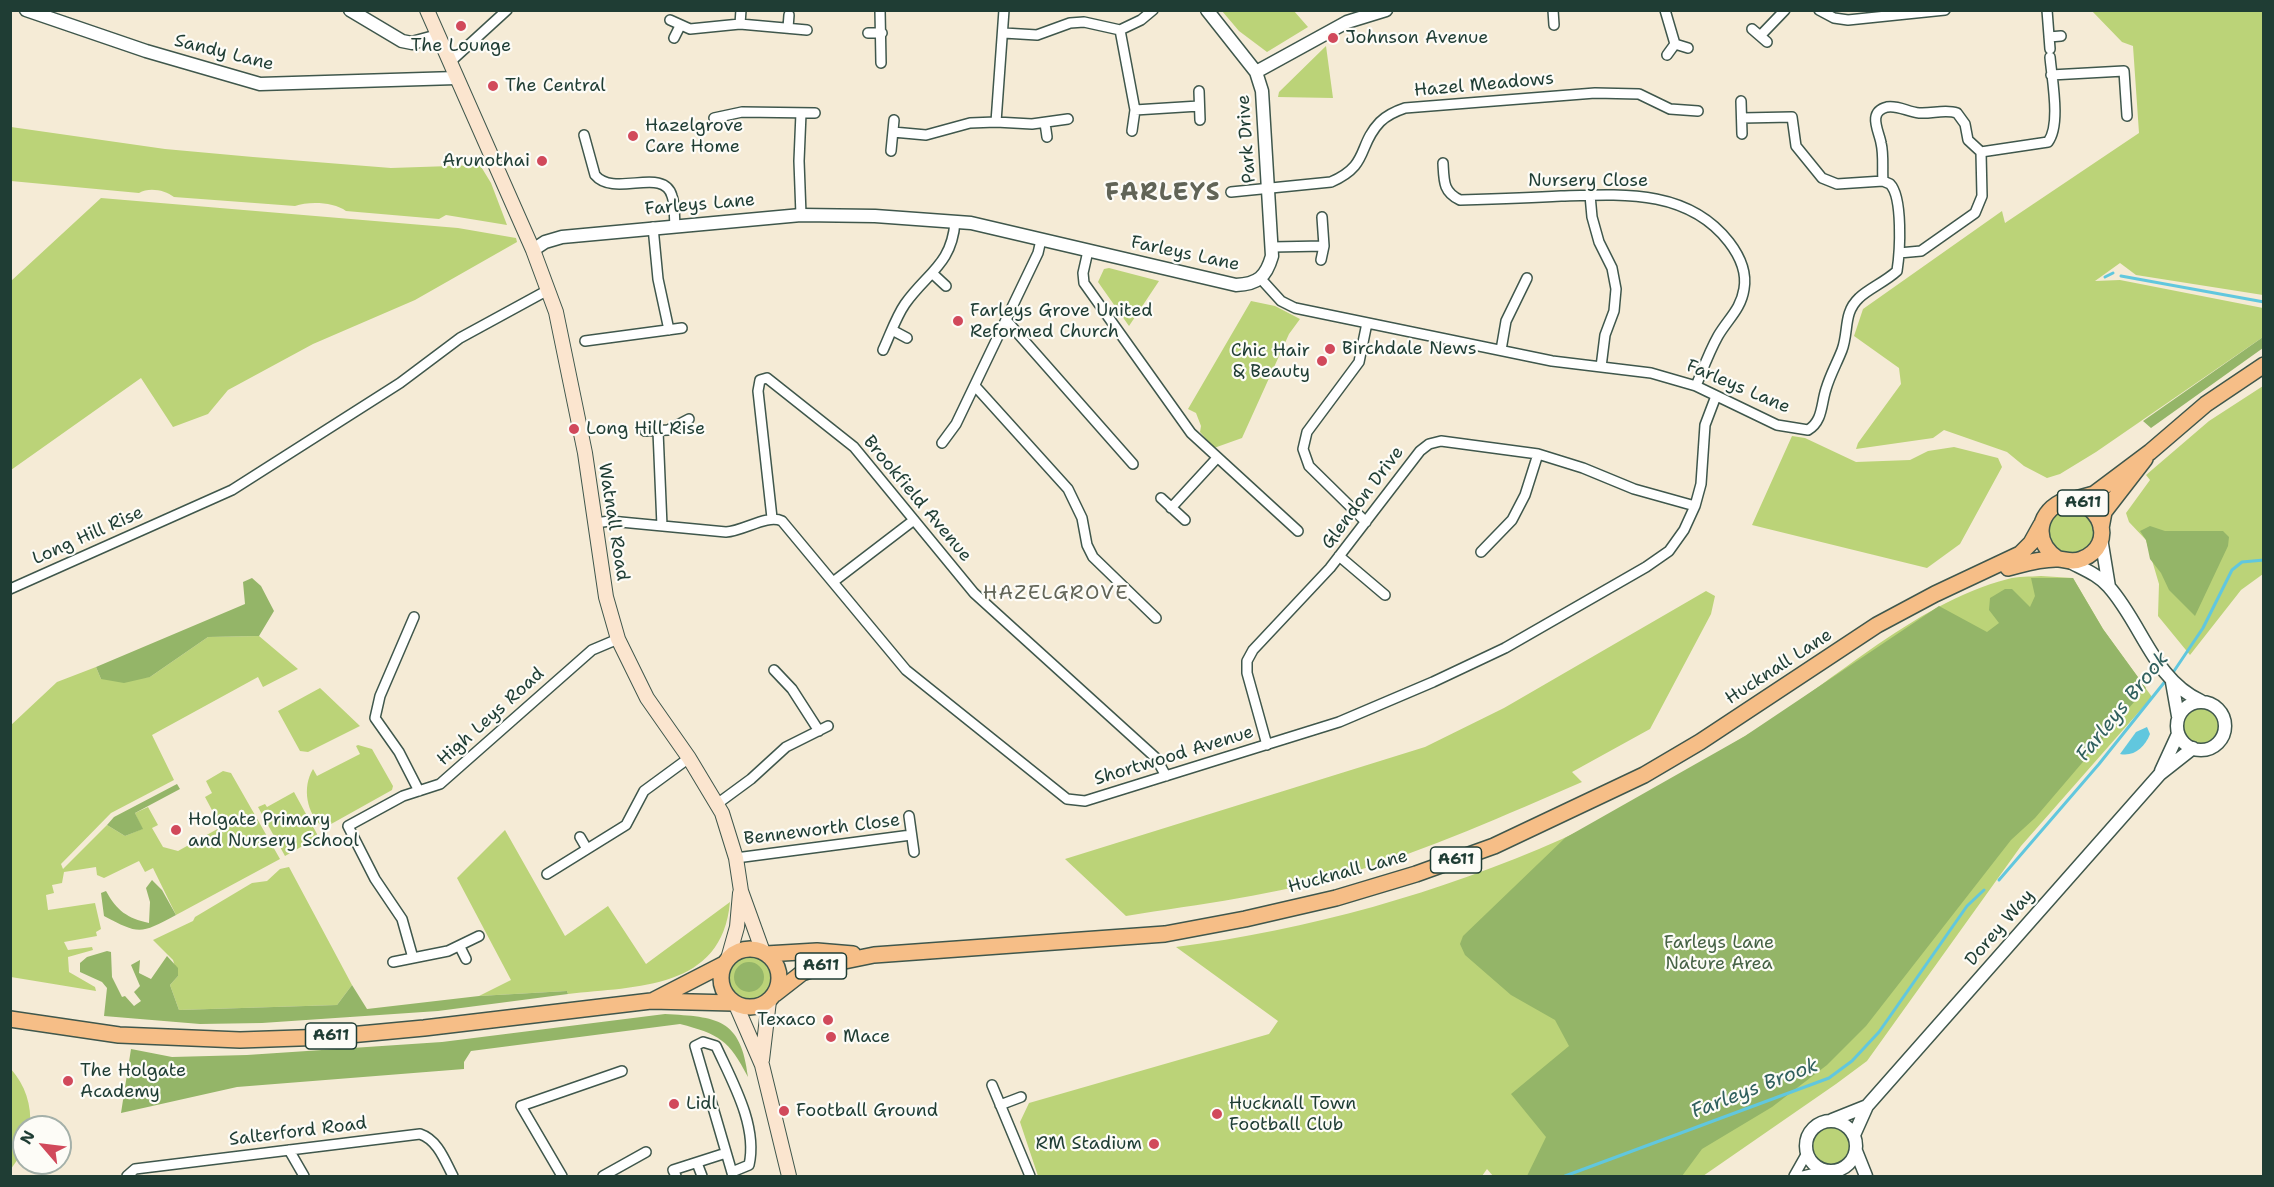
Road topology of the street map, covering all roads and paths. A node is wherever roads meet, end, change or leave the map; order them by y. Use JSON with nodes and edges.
{"nodes":[{"id":1,"x":26,"y":10,"type":"edge"},
{"id":2,"x":350,"y":10,"type":"edge"},
{"id":3,"x":427,"y":10,"type":"edge"},
{"id":4,"x":507,"y":10,"type":"edge"},
{"id":5,"x":741,"y":10,"type":"edge"},
{"id":6,"x":880,"y":10,"type":"edge"},
{"id":7,"x":1004,"y":10,"type":"edge"},
{"id":8,"x":1153,"y":10,"type":"edge"},
{"id":9,"x":1207,"y":10,"type":"edge"},
{"id":10,"x":1386,"y":10,"type":"edge"},
{"id":11,"x":1553,"y":10,"type":"edge"},
{"id":12,"x":1665,"y":10,"type":"edge"},
{"id":13,"x":1785,"y":10,"type":"edge"},
{"id":14,"x":1820,"y":10,"type":"edge"},
{"id":15,"x":1945,"y":10,"type":"edge"},
{"id":16,"x":2047,"y":10,"type":"edge"},
{"id":17,"x":789,"y":15,"type":"dead end"},
{"id":18,"x":670,"y":20,"type":"dead end"},
{"id":19,"x":740,"y":24,"type":"junction"},
{"id":20,"x":1554,"y":25,"type":"dead end"},
{"id":21,"x":680,"y":26,"type":"junction"},
{"id":22,"x":788,"y":28,"type":"junction"},
{"id":23,"x":1752,"y":29,"type":"dead end"},
{"id":24,"x":807,"y":30,"type":"dead end"},
{"id":25,"x":1120,"y":30,"type":"junction"},
{"id":26,"x":868,"y":33,"type":"dead end"},
{"id":27,"x":882,"y":33,"type":"junction"},
{"id":28,"x":1004,"y":33,"type":"junction"},
{"id":29,"x":438,"y":36,"type":"junction"},
{"id":30,"x":2061,"y":36,"type":"dead end"},
{"id":31,"x":2049,"y":37,"type":"junction"},
{"id":32,"x":674,"y":38,"type":"dead end"},
{"id":33,"x":1675,"y":44,"type":"junction"},
{"id":34,"x":1688,"y":48,"type":"dead end"},
{"id":35,"x":1667,"y":55,"type":"dead end"},
{"id":36,"x":449,"y":63,"type":"junction"},
{"id":37,"x":881,"y":63,"type":"dead end"},
{"id":38,"x":1256,"y":72,"type":"junction"},
{"id":39,"x":2051,"y":75,"type":"junction"},
{"id":40,"x":456,"y":78,"type":"junction"},
{"id":41,"x":1198,"y":91,"type":"dead end"},
{"id":42,"x":1741,"y":102,"type":"dead end"},
{"id":43,"x":1199,"y":106,"type":"junction"},
{"id":44,"x":1135,"y":110,"type":"junction"},
{"id":45,"x":1698,"y":111,"type":"dead end"},
{"id":46,"x":801,"y":112,"type":"junction"},
{"id":47,"x":815,"y":113,"type":"dead end"},
{"id":48,"x":2127,"y":116,"type":"dead end"},
{"id":49,"x":714,"y":118,"type":"dead end"},
{"id":50,"x":1742,"y":118,"type":"junction"},
{"id":51,"x":1068,"y":119,"type":"dead end"},
{"id":52,"x":894,"y":120,"type":"dead end"},
{"id":53,"x":1200,"y":120,"type":"dead end"},
{"id":54,"x":996,"y":122,"type":"junction"},
{"id":55,"x":1045,"y":123,"type":"junction"},
{"id":56,"x":1132,"y":131,"type":"dead end"},
{"id":57,"x":893,"y":132,"type":"junction"},
{"id":58,"x":1742,"y":134,"type":"dead end"},
{"id":59,"x":584,"y":135,"type":"dead end"},
{"id":60,"x":1047,"y":137,"type":"dead end"},
{"id":61,"x":891,"y":151,"type":"dead end"},
{"id":62,"x":1981,"y":152,"type":"junction"},
{"id":63,"x":1443,"y":163,"type":"dead end"},
{"id":64,"x":1883,"y":181,"type":"junction"},
{"id":65,"x":1268,"y":188,"type":"junction"},
{"id":66,"x":1231,"y":192,"type":"dead end"},
{"id":67,"x":1590,"y":195,"type":"junction"},
{"id":68,"x":801,"y":214,"type":"junction"},
{"id":69,"x":1322,"y":218,"type":"dead end"},
{"id":70,"x":955,"y":222,"type":"junction"},
{"id":71,"x":675,"y":225,"type":"junction"},
{"id":72,"x":653,"y":227,"type":"junction"},
{"id":73,"x":1041,"y":240,"type":"junction"},
{"id":74,"x":1324,"y":246,"type":"junction"},
{"id":75,"x":1272,"y":247,"type":"junction"},
{"id":76,"x":533,"y":250,"type":"junction"},
{"id":77,"x":1088,"y":251,"type":"junction"},
{"id":78,"x":1899,"y":253,"type":"junction"},
{"id":79,"x":1321,"y":260,"type":"dead end"},
{"id":80,"x":932,"y":273,"type":"junction"},
{"id":81,"x":1527,"y":278,"type":"dead end"},
{"id":82,"x":1261,"y":279,"type":"junction"},
{"id":83,"x":946,"y":285,"type":"dead end"},
{"id":84,"x":548,"y":290,"type":"junction"},
{"id":85,"x":1006,"y":320,"type":"junction"},
{"id":86,"x":1367,"y":323,"type":"junction"},
{"id":87,"x":682,"y":328,"type":"dead end"},
{"id":88,"x":669,"y":330,"type":"junction"},
{"id":89,"x":892,"y":330,"type":"junction"},
{"id":90,"x":907,"y":338,"type":"dead end"},
{"id":91,"x":585,"y":341,"type":"dead end"},
{"id":92,"x":883,"y":350,"type":"dead end"},
{"id":93,"x":1502,"y":350,"type":"junction"},
{"id":94,"x":2264,"y":365,"type":"edge"},
{"id":95,"x":1601,"y":367,"type":"junction"},
{"id":96,"x":975,"y":386,"type":"junction"},
{"id":97,"x":1696,"y":386,"type":"junction"},
{"id":98,"x":1716,"y":396,"type":"junction"},
{"id":99,"x":689,"y":419,"type":"dead end"},
{"id":100,"x":645,"y":431,"type":"dead end"},
{"id":101,"x":658,"y":431,"type":"junction"},
{"id":102,"x":942,"y":442,"type":"dead end"},
{"id":103,"x":2150,"y":452,"type":"junction"},
{"id":104,"x":1538,"y":454,"type":"junction"},
{"id":105,"x":1217,"y":458,"type":"junction"},
{"id":106,"x":1133,"y":464,"type":"dead end"},
{"id":107,"x":1161,"y":498,"type":"dead end"},
{"id":108,"x":2072,"y":500,"type":"junction"},
{"id":109,"x":1695,"y":506,"type":"junction"},
{"id":110,"x":1171,"y":508,"type":"junction"},
{"id":111,"x":772,"y":518,"type":"junction"},
{"id":112,"x":914,"y":519,"type":"junction"},
{"id":113,"x":1185,"y":520,"type":"dead end"},
{"id":114,"x":1366,"y":522,"type":"junction"},
{"id":115,"x":595,"y":523,"type":"junction"},
{"id":116,"x":2041,"y":525,"type":"junction"},
{"id":117,"x":662,"y":526,"type":"junction"},
{"id":118,"x":1298,"y":531,"type":"dead end"},
{"id":119,"x":2101,"y":532,"type":"junction"},
{"id":120,"x":1481,"y":552,"type":"dead end"},
{"id":121,"x":1339,"y":556,"type":"junction"},
{"id":122,"x":2064,"y":560,"type":"junction"},
{"id":123,"x":1976,"y":577,"type":"junction"},
{"id":124,"x":833,"y":582,"type":"junction"},
{"id":125,"x":2109,"y":587,"type":"junction"},
{"id":126,"x":10,"y":590,"type":"edge"},
{"id":127,"x":1385,"y":595,"type":"dead end"},
{"id":128,"x":414,"y":617,"type":"dead end"},
{"id":129,"x":1156,"y":618,"type":"dead end"},
{"id":130,"x":618,"y":639,"type":"junction"},
{"id":131,"x":774,"y":670,"type":"dead end"},
{"id":132,"x":2172,"y":682,"type":"junction"},
{"id":133,"x":2201,"y":701,"type":"junction"},
{"id":134,"x":2178,"y":716,"type":"junction"},
{"id":135,"x":2178,"y":734,"type":"junction"},
{"id":136,"x":1267,"y":744,"type":"junction"},
{"id":137,"x":2193,"y":748,"type":"junction"},
{"id":138,"x":689,"y":758,"type":"junction"},
{"id":139,"x":2160,"y":774,"type":"junction"},
{"id":140,"x":1166,"y":776,"type":"junction"},
{"id":141,"x":419,"y":791,"type":"junction"},
{"id":142,"x":717,"y":804,"type":"junction"},
{"id":143,"x":909,"y":816,"type":"dead end"},
{"id":144,"x":911,"y":835,"type":"junction"},
{"id":145,"x":580,"y":837,"type":"dead end"},
{"id":146,"x":587,"y":849,"type":"junction"},
{"id":147,"x":914,"y":852,"type":"dead end"},
{"id":148,"x":736,"y":858,"type":"junction"},
{"id":149,"x":547,"y":874,"type":"dead end"},
{"id":150,"x":741,"y":891,"type":"junction"},
{"id":151,"x":480,"y":936,"type":"dead end"},
{"id":152,"x":460,"y":947,"type":"junction"},
{"id":153,"x":765,"y":953,"type":"junction"},
{"id":154,"x":874,"y":955,"type":"junction"},
{"id":155,"x":412,"y":958,"type":"junction"},
{"id":156,"x":466,"y":959,"type":"dead end"},
{"id":157,"x":726,"y":962,"type":"junction"},
{"id":158,"x":393,"y":963,"type":"dead end"},
{"id":159,"x":772,"y":998,"type":"junction"},
{"id":160,"x":651,"y":1001,"type":"junction"},
{"id":161,"x":735,"y":1004,"type":"junction"},
{"id":162,"x":10,"y":1018,"type":"edge"},
{"id":163,"x":762,"y":1065,"type":"junction"},
{"id":164,"x":621,"y":1071,"type":"dead end"},
{"id":165,"x":992,"y":1085,"type":"dead end"},
{"id":166,"x":1021,"y":1097,"type":"dead end"},
{"id":167,"x":1000,"y":1105,"type":"junction"},
{"id":168,"x":1867,"y":1106,"type":"junction"},
{"id":169,"x":1826,"y":1121,"type":"junction"},
{"id":170,"x":1854,"y":1135,"type":"junction"},
{"id":171,"x":289,"y":1150,"type":"junction"},
{"id":172,"x":646,"y":1152,"type":"dead end"},
{"id":173,"x":1856,"y":1152,"type":"junction"},
{"id":174,"x":1807,"y":1153,"type":"junction"},
{"id":175,"x":726,"y":1154,"type":"junction"},
{"id":176,"x":698,"y":1163,"type":"junction"},
{"id":177,"x":1828,"y":1171,"type":"junction"},
{"id":178,"x":733,"y":1174,"type":"edge"},
{"id":179,"x":127,"y":1176,"type":"edge"},
{"id":180,"x":304,"y":1176,"type":"edge"},
{"id":181,"x":453,"y":1176,"type":"edge"},
{"id":182,"x":562,"y":1176,"type":"edge"},
{"id":183,"x":603,"y":1176,"type":"edge"},
{"id":184,"x":676,"y":1176,"type":"edge"},
{"id":185,"x":702,"y":1176,"type":"edge"},
{"id":186,"x":789,"y":1176,"type":"edge"},
{"id":187,"x":1030,"y":1176,"type":"edge"},
{"id":188,"x":1794,"y":1176,"type":"edge"},
{"id":189,"x":1803,"y":1176,"type":"edge"},
{"id":190,"x":1849,"y":1176,"type":"edge"},
{"id":191,"x":1866,"y":1176,"type":"edge"}],
"edges":[{"from":1,"to":40,"type":"street","name":"Sandy Lane"},
{"from":2,"to":29,"type":"street"},
{"from":3,"to":29,"type":"main road","name":"Watnall Road"},
{"from":4,"to":36,"type":"street"},
{"from":5,"to":19,"type":"street"},
{"from":6,"to":27,"type":"street"},
{"from":7,"to":28,"type":"street"},
{"from":8,"to":25,"type":"street"},
{"from":9,"to":38,"type":"street","name":"Park Drive"},
{"from":10,"to":38,"type":"street"},
{"from":11,"to":20,"type":"street"},
{"from":12,"to":33,"type":"street"},
{"from":13,"to":23,"type":"street"},
{"from":14,"to":15,"type":"street"},
{"from":16,"to":31,"type":"street"},
{"from":17,"to":22,"type":"street"},
{"from":18,"to":21,"type":"street"},
{"from":19,"to":21,"type":"street"},
{"from":19,"to":22,"type":"street"},
{"from":21,"to":32,"type":"street"},
{"from":22,"to":24,"type":"street"},
{"from":25,"to":28,"type":"street"},
{"from":25,"to":44,"type":"street"},
{"from":26,"to":27,"type":"street"},
{"from":27,"to":37,"type":"street"},
{"from":28,"to":54,"type":"street"},
{"from":29,"to":36,"type":"main road","name":"Watnall Road"},
{"from":30,"to":31,"type":"street"},
{"from":31,"to":39,"type":"street"},
{"from":33,"to":34,"type":"street"},
{"from":33,"to":35,"type":"street"},
{"from":36,"to":40,"type":"main road","name":"Watnall Road"},
{"from":38,"to":65,"type":"street","name":"Park Drive"},
{"from":39,"to":48,"type":"street"},
{"from":39,"to":62,"type":"street"},
{"from":40,"to":76,"type":"main road","name":"Watnall Road"},
{"from":41,"to":43,"type":"street"},
{"from":42,"to":50,"type":"street"},
{"from":43,"to":44,"type":"street"},
{"from":43,"to":53,"type":"street"},
{"from":44,"to":56,"type":"street"},
{"from":45,"to":65,"type":"street","name":"Hazel Meadows"},
{"from":46,"to":47,"type":"street"},
{"from":46,"to":49,"type":"street"},
{"from":46,"to":68,"type":"street"},
{"from":50,"to":58,"type":"street"},
{"from":50,"to":64,"type":"street"},
{"from":51,"to":55,"type":"street"},
{"from":52,"to":57,"type":"street"},
{"from":54,"to":55,"type":"street"},
{"from":54,"to":57,"type":"street"},
{"from":55,"to":60,"type":"street"},
{"from":57,"to":61,"type":"street"},
{"from":59,"to":71,"type":"street"},
{"from":62,"to":64,"type":"street"},
{"from":62,"to":78,"type":"street"},
{"from":63,"to":67,"type":"street","name":"Nursery Close"},
{"from":64,"to":78,"type":"street"},
{"from":65,"to":66,"type":"street","name":"Hazel Meadows"},
{"from":65,"to":75,"type":"street","name":"Park Drive"},
{"from":67,"to":95,"type":"street"},
{"from":67,"to":97,"type":"street","name":"Nursery Close"},
{"from":68,"to":70,"type":"street","name":"Farleys Lane"},
{"from":68,"to":71,"type":"street","name":"Farleys Lane"},
{"from":69,"to":74,"type":"street"},
{"from":70,"to":73,"type":"street","name":"Farleys Lane"},
{"from":70,"to":80,"type":"street"},
{"from":71,"to":72,"type":"street","name":"Farleys Lane"},
{"from":72,"to":76,"type":"street","name":"Farleys Lane"},
{"from":72,"to":88,"type":"street"},
{"from":73,"to":77,"type":"street","name":"Farleys Lane"},
{"from":73,"to":85,"type":"street"},
{"from":74,"to":75,"type":"street"},
{"from":74,"to":79,"type":"street"},
{"from":75,"to":82,"type":"street","name":"Park Drive"},
{"from":76,"to":84,"type":"main road","name":"Watnall Road"},
{"from":77,"to":82,"type":"street","name":"Farleys Lane"},
{"from":77,"to":105,"type":"street"},
{"from":78,"to":98,"type":"street","name":"Farleys Lane"},
{"from":80,"to":83,"type":"street"},
{"from":80,"to":89,"type":"street"},
{"from":81,"to":93,"type":"street"},
{"from":82,"to":86,"type":"street","name":"Farleys Lane"},
{"from":84,"to":115,"type":"main road","name":"Watnall Road"},
{"from":84,"to":126,"type":"street","name":"Long Hill Rise"},
{"from":85,"to":96,"type":"street"},
{"from":85,"to":106,"type":"street"},
{"from":86,"to":93,"type":"street","name":"Farleys Lane"},
{"from":86,"to":114,"type":"street"},
{"from":87,"to":88,"type":"street"},
{"from":88,"to":91,"type":"street"},
{"from":89,"to":90,"type":"street"},
{"from":89,"to":92,"type":"street"},
{"from":93,"to":95,"type":"street","name":"Farleys Lane"},
{"from":94,"to":103,"type":"main road","name":"Hucknall Lane","number":"A611"},
{"from":95,"to":97,"type":"street","name":"Farleys Lane"},
{"from":96,"to":102,"type":"street"},
{"from":96,"to":129,"type":"street"},
{"from":97,"to":98,"type":"street","name":"Farleys Lane"},
{"from":98,"to":109,"type":"street","name":"Shortwood Avenue"},
{"from":99,"to":101,"type":"street"},
{"from":100,"to":101,"type":"street"},
{"from":101,"to":117,"type":"street"},
{"from":103,"to":108,"type":"main road","name":"Hucknall Lane","number":"A611"},
{"from":103,"to":119,"type":"main road","name":"Hucknall Lane","number":"A611"},
{"from":104,"to":109,"type":"street","name":"Glendon Drive"},
{"from":104,"to":114,"type":"street","name":"Glendon Drive"},
{"from":104,"to":120,"type":"street"},
{"from":105,"to":110,"type":"street"},
{"from":105,"to":118,"type":"street"},
{"from":107,"to":110,"type":"street"},
{"from":108,"to":116,"type":"main road","name":"Hucknall Lane","number":"A611"},
{"from":108,"to":119,"type":"main road","number":"A611"},
{"from":109,"to":136,"type":"street","name":"Shortwood Avenue"},
{"from":110,"to":113,"type":"street"},
{"from":111,"to":112,"type":"street","name":"Brookfield Avenue"},
{"from":111,"to":117,"type":"street"},
{"from":111,"to":124,"type":"street","name":"Shortwood Avenue"},
{"from":112,"to":124,"type":"street"},
{"from":112,"to":140,"type":"street","name":"Brookfield Avenue"},
{"from":114,"to":121,"type":"street","name":"Glendon Drive"},
{"from":115,"to":117,"type":"street"},
{"from":115,"to":130,"type":"main road","name":"Watnall Road"},
{"from":116,"to":122,"type":"main road","number":"A611"},
{"from":116,"to":123,"type":"main road","name":"Hucknall Lane","number":"A611"},
{"from":119,"to":122,"type":"main road","name":"Hucknall Lane","number":"A611"},
{"from":119,"to":125,"type":"street"},
{"from":121,"to":127,"type":"street"},
{"from":121,"to":136,"type":"street","name":"Glendon Drive"},
{"from":122,"to":123,"type":"main road","name":"Hucknall Lane","number":"A611"},
{"from":122,"to":125,"type":"street"},
{"from":123,"to":154,"type":"main road","name":"Hucknall Lane","number":"A611"},
{"from":124,"to":140,"type":"street","name":"Shortwood Avenue"},
{"from":125,"to":132,"type":"street"},
{"from":128,"to":141,"type":"street"},
{"from":130,"to":138,"type":"main road","name":"Watnall Road"},
{"from":130,"to":141,"type":"street","name":"High Leys Road"},
{"from":131,"to":142,"type":"street"},
{"from":132,"to":133,"type":"street"},
{"from":132,"to":134,"type":"street"},
{"from":133,"to":134,"type":"street"},
{"from":133,"to":137,"type":"street"},
{"from":134,"to":135,"type":"street"},
{"from":135,"to":137,"type":"street"},
{"from":135,"to":139,"type":"street","name":"Dorey Way"},
{"from":136,"to":140,"type":"street","name":"Shortwood Avenue"},
{"from":137,"to":139,"type":"street","name":"Dorey Way"},
{"from":138,"to":142,"type":"main road","name":"Watnall Road"},
{"from":138,"to":146,"type":"street"},
{"from":139,"to":168,"type":"street","name":"Dorey Way"},
{"from":141,"to":155,"type":"street","name":"High Leys Road"},
{"from":142,"to":148,"type":"main road","name":"Watnall Road"},
{"from":143,"to":144,"type":"street","name":"Benneworth Close"},
{"from":144,"to":147,"type":"street","name":"Benneworth Close"},
{"from":144,"to":148,"type":"street","name":"Benneworth Close"},
{"from":145,"to":146,"type":"street"},
{"from":146,"to":149,"type":"street"},
{"from":148,"to":150,"type":"main road","name":"Watnall Road"},
{"from":150,"to":153,"type":"main road","name":"Watnall Road"},
{"from":150,"to":157,"type":"main road","name":"Watnall Road"},
{"from":151,"to":152,"type":"street"},
{"from":152,"to":155,"type":"street"},
{"from":152,"to":156,"type":"street"},
{"from":153,"to":154,"type":"main road","name":"Hucknall Lane","number":"A611"},
{"from":153,"to":157,"type":"main road"},
{"from":153,"to":159,"type":"main road"},
{"from":154,"to":159,"type":"main road","name":"Hucknall Lane","number":"A611"},
{"from":155,"to":158,"type":"street"},
{"from":157,"to":160,"type":"main road","number":"A611"},
{"from":157,"to":161,"type":"main road"},
{"from":159,"to":161,"type":"main road"},
{"from":159,"to":163,"type":"main road"},
{"from":160,"to":161,"type":"main road","number":"A611"},
{"from":160,"to":162,"type":"main road","number":"A611"},
{"from":161,"to":163,"type":"main road"},
{"from":163,"to":186,"type":"main road"},
{"from":164,"to":182,"type":"street"},
{"from":165,"to":167,"type":"street"},
{"from":166,"to":167,"type":"street"},
{"from":167,"to":187,"type":"street"},
{"from":168,"to":169,"type":"street","name":"Dorey Way"},
{"from":168,"to":170,"type":"street","name":"Dorey Way"},
{"from":169,"to":170,"type":"street"},
{"from":169,"to":174,"type":"street"},
{"from":170,"to":173,"type":"street"},
{"from":171,"to":179,"type":"street","name":"Salterford Road"},
{"from":171,"to":180,"type":"street"},
{"from":171,"to":181,"type":"street","name":"Salterford Road"},
{"from":172,"to":183,"type":"street"},
{"from":173,"to":177,"type":"street"},
{"from":173,"to":191,"type":"street"},
{"from":174,"to":177,"type":"street"},
{"from":174,"to":188,"type":"street"},
{"from":175,"to":176,"type":"street"},
{"from":175,"to":178,"type":"street"},
{"from":175,"to":178,"type":"street"},
{"from":176,"to":184,"type":"street"},
{"from":176,"to":185,"type":"street"},
{"from":177,"to":189,"type":"street"},
{"from":177,"to":190,"type":"street"}]}
